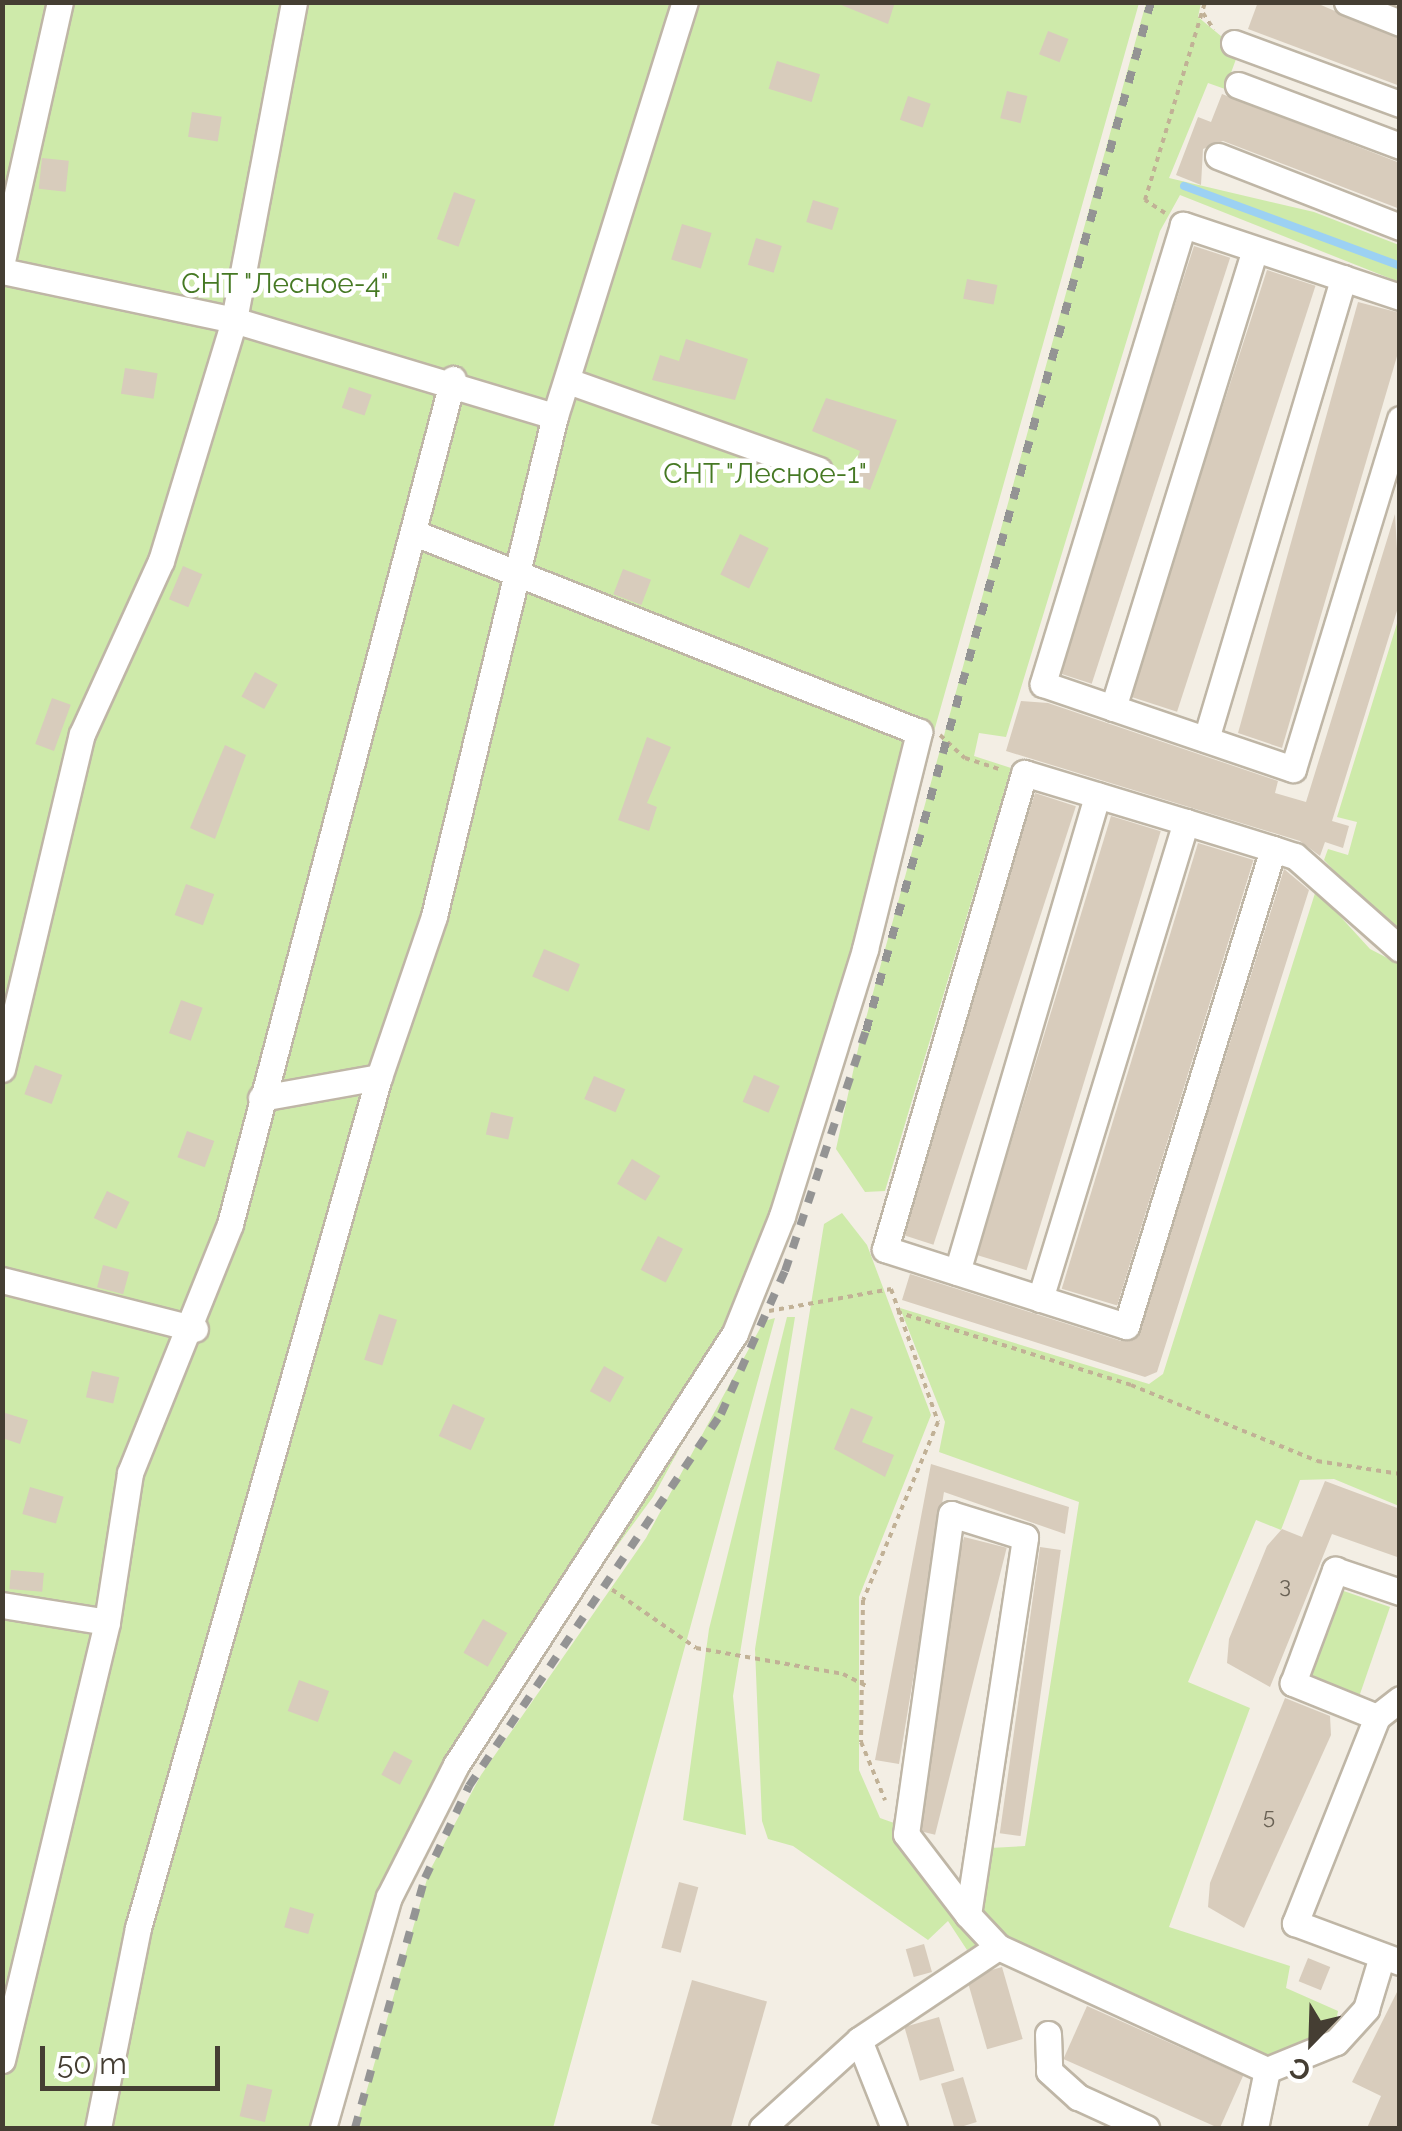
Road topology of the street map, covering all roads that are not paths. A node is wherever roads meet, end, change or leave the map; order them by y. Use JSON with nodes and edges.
{"nodes":[{"id":1,"x":60,"y":2,"type":"edge"},
{"id":2,"x":294,"y":2,"type":"edge"},
{"id":3,"x":685,"y":2,"type":"edge"},
{"id":4,"x":1347,"y":2,"type":"edge"},
{"id":5,"x":1400,"y":22,"type":"edge"},
{"id":6,"x":1234,"y":43,"type":"dead end"},
{"id":7,"x":1238,"y":85,"type":"dead end"},
{"id":8,"x":1400,"y":104,"type":"edge"},
{"id":9,"x":1400,"y":146,"type":"edge"},
{"id":10,"x":1218,"y":156,"type":"dead end"},
{"id":11,"x":1400,"y":227,"type":"edge"},
{"id":12,"x":1255,"y":249,"type":"junction"},
{"id":13,"x":2,"y":261,"type":"edge"},
{"id":14,"x":2,"y":271,"type":"edge"},
{"id":15,"x":1343,"y":278,"type":"junction"},
{"id":16,"x":1400,"y":297,"type":"edge"},
{"id":17,"x":234,"y":320,"type":"junction"},
{"id":18,"x":453,"y":379,"type":"junction"},
{"id":19,"x":568,"y":381,"type":"junction"},
{"id":20,"x":556,"y":416,"type":"junction"},
{"id":21,"x":1400,"y":419,"type":"edge"},
{"id":22,"x":819,"y":470,"type":"dead end"},
{"id":23,"x":417,"y":534,"type":"junction"},
{"id":24,"x":515,"y":575,"type":"junction"},
{"id":25,"x":1113,"y":708,"type":"junction"},
{"id":26,"x":1206,"y":739,"type":"junction"},
{"id":27,"x":1097,"y":795,"type":"junction"},
{"id":28,"x":1186,"y":822,"type":"junction"},
{"id":29,"x":1273,"y":849,"type":"junction"},
{"id":30,"x":1400,"y":949,"type":"edge"},
{"id":31,"x":2,"y":1069,"type":"edge"},
{"id":32,"x":379,"y":1077,"type":"junction"},
{"id":33,"x":261,"y":1098,"type":"junction"},
{"id":34,"x":957,"y":1272,"type":"junction"},
{"id":35,"x":2,"y":1280,"type":"edge"},
{"id":36,"x":1040,"y":1298,"type":"junction"},
{"id":37,"x":195,"y":1329,"type":"junction"},
{"id":38,"x":1400,"y":1592,"type":"edge"},
{"id":39,"x":2,"y":1604,"type":"edge"},
{"id":40,"x":107,"y":1622,"type":"junction"},
{"id":41,"x":1400,"y":1699,"type":"edge"},
{"id":42,"x":1377,"y":1718,"type":"junction"},
{"id":43,"x":968,"y":1915,"type":"junction"},
{"id":44,"x":998,"y":1947,"type":"junction"},
{"id":45,"x":1391,"y":1959,"type":"edge"},
{"id":46,"x":1048,"y":2034,"type":"dead end"},
{"id":47,"x":860,"y":2040,"type":"junction"},
{"id":48,"x":2,"y":2060,"type":"edge"},
{"id":49,"x":1267,"y":2070,"type":"junction"},
{"id":50,"x":98,"y":2128,"type":"edge"},
{"id":51,"x":323,"y":2128,"type":"edge"},
{"id":52,"x":762,"y":2128,"type":"edge"},
{"id":53,"x":894,"y":2128,"type":"edge"},
{"id":54,"x":1146,"y":2128,"type":"edge"},
{"id":55,"x":1255,"y":2128,"type":"edge"}],
"edges":[{"from":1,"to":13,"type":"street"},
{"from":2,"to":17,"type":"street"},
{"from":3,"to":19,"type":"street"},
{"from":4,"to":5,"type":"street"},
{"from":6,"to":8,"type":"street"},
{"from":7,"to":9,"type":"street"},
{"from":10,"to":11,"type":"street"},
{"from":12,"to":15,"type":"street"},
{"from":12,"to":25,"type":"street"},
{"from":12,"to":25,"type":"street"},
{"from":14,"to":17,"type":"street"},
{"from":15,"to":16,"type":"street"},
{"from":15,"to":26,"type":"street"},
{"from":17,"to":18,"type":"street"},
{"from":17,"to":31,"type":"street"},
{"from":18,"to":20,"type":"street"},
{"from":18,"to":23,"type":"street"},
{"from":19,"to":20,"type":"street"},
{"from":19,"to":22,"type":"street"},
{"from":20,"to":24,"type":"street"},
{"from":21,"to":26,"type":"street"},
{"from":23,"to":24,"type":"street"},
{"from":23,"to":33,"type":"street"},
{"from":24,"to":32,"type":"street"},
{"from":24,"to":51,"type":"street"},
{"from":25,"to":26,"type":"street"},
{"from":27,"to":28,"type":"street"},
{"from":27,"to":34,"type":"street"},
{"from":27,"to":34,"type":"street"},
{"from":28,"to":29,"type":"street"},
{"from":28,"to":36,"type":"street"},
{"from":29,"to":30,"type":"street"},
{"from":29,"to":36,"type":"street"},
{"from":32,"to":33,"type":"street"},
{"from":32,"to":50,"type":"street"},
{"from":33,"to":37,"type":"street"},
{"from":34,"to":36,"type":"street"},
{"from":35,"to":37,"type":"street"},
{"from":37,"to":40,"type":"street"},
{"from":38,"to":42,"type":"street"},
{"from":39,"to":40,"type":"street"},
{"from":40,"to":48,"type":"street"},
{"from":41,"to":42,"type":"street"},
{"from":42,"to":45,"type":"street"},
{"from":43,"to":43,"type":"street"},
{"from":43,"to":44,"type":"street"},
{"from":44,"to":47,"type":"street"},
{"from":44,"to":49,"type":"street"},
{"from":45,"to":49,"type":"street"},
{"from":46,"to":54,"type":"street"},
{"from":47,"to":52,"type":"street"},
{"from":47,"to":53,"type":"street"},
{"from":49,"to":55,"type":"street"}]}
